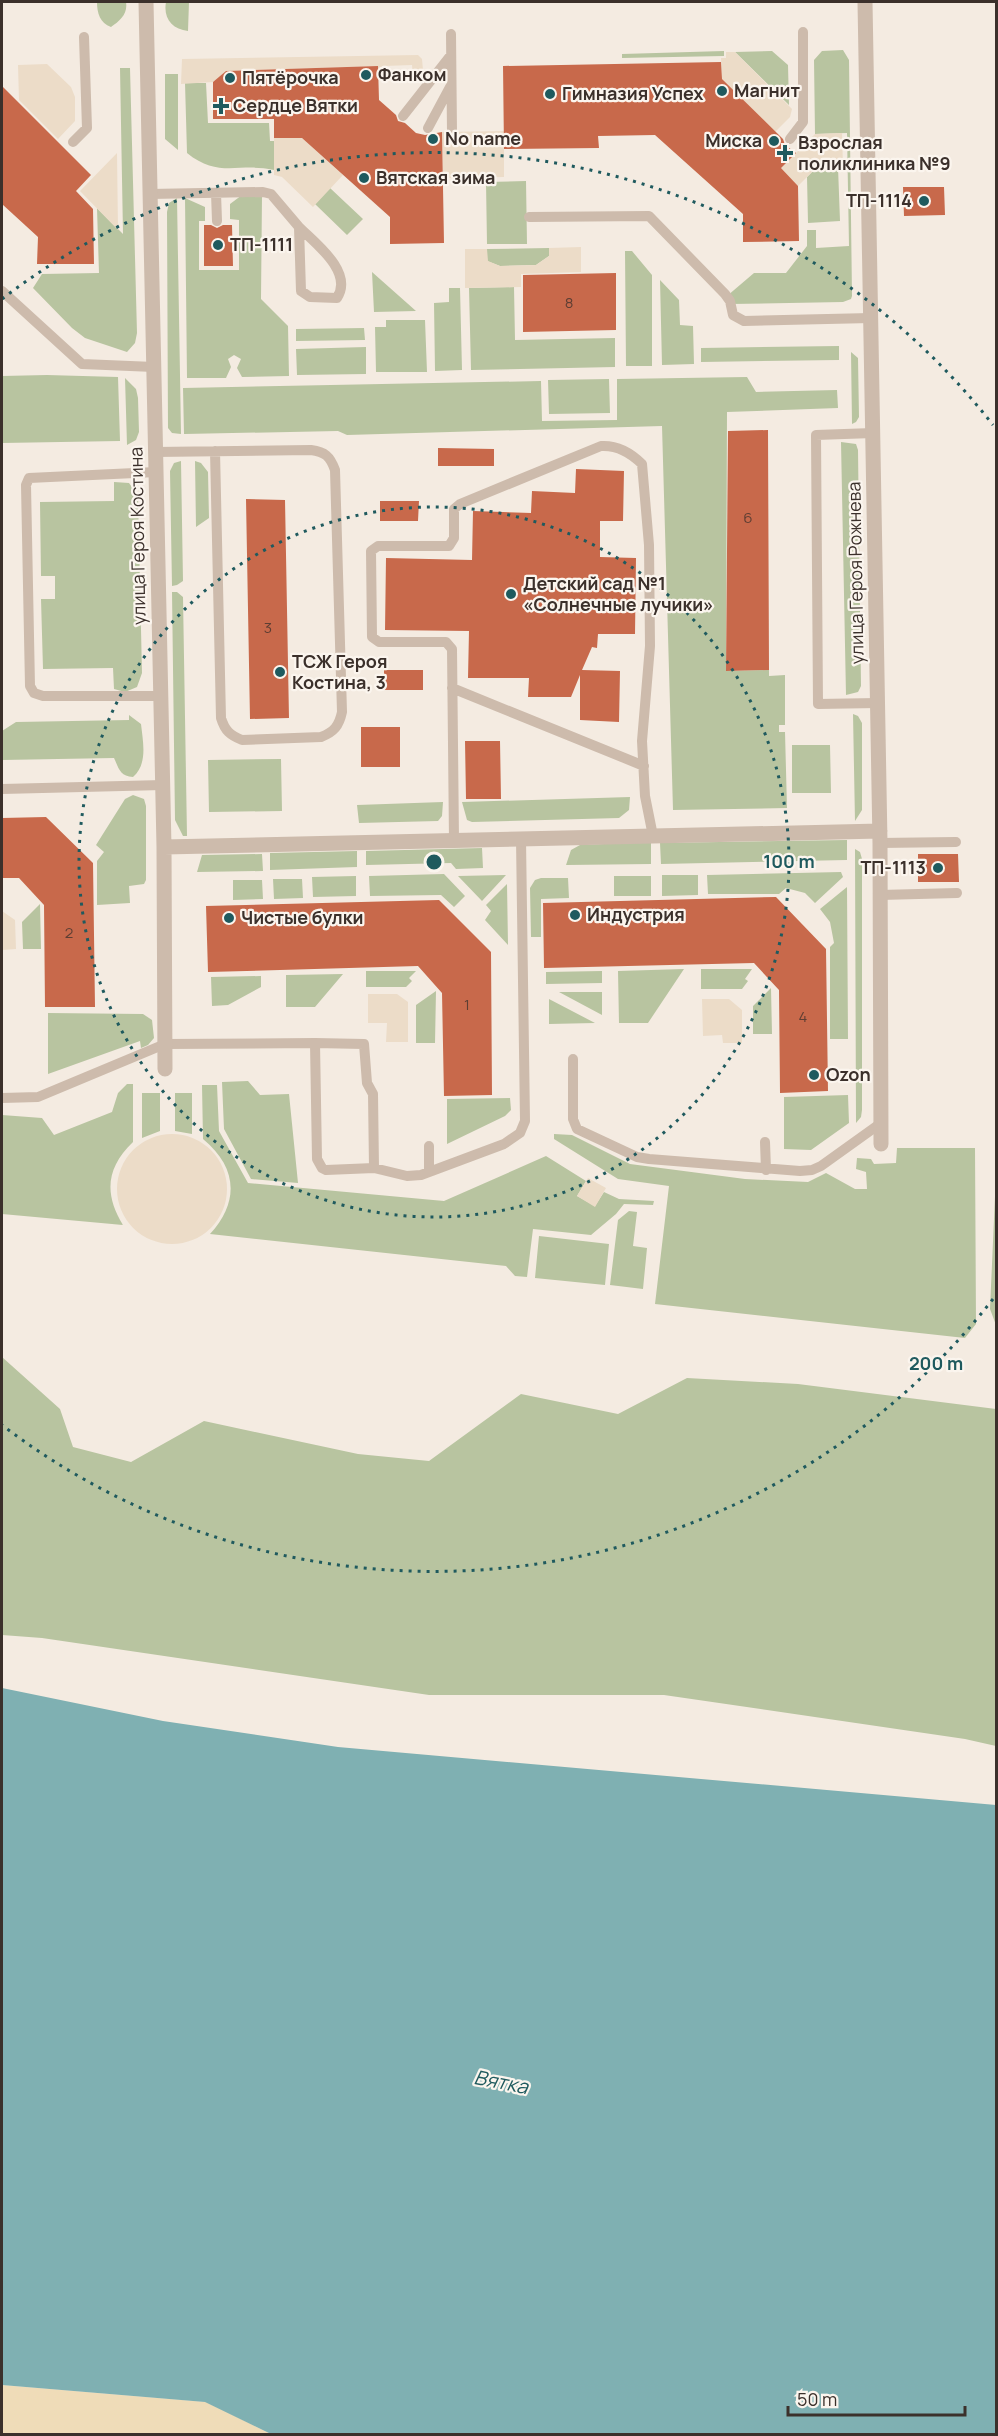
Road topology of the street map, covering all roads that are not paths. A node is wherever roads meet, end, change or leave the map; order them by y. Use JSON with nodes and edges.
{"nodes":[{"id":1,"x":146,"y":2,"type":"edge"},
{"id":2,"x":865,"y":2,"type":"edge"},
{"id":3,"x":803,"y":32,"type":"dead end"},
{"id":4,"x":451,"y":34,"type":"dead end"},
{"id":5,"x":84,"y":37,"type":"dead end"},
{"id":6,"x":451,"y":55,"type":"junction"},
{"id":7,"x":451,"y":84,"type":"junction"},
{"id":8,"x":403,"y":116,"type":"dead end"},
{"id":9,"x":428,"y":128,"type":"dead end"},
{"id":10,"x":452,"y":132,"type":"dead end"},
{"id":11,"x":790,"y":139,"type":"dead end"},
{"id":12,"x":73,"y":142,"type":"dead end"},
{"id":13,"x":216,"y":193,"type":"junction"},
{"id":14,"x":150,"y":194,"type":"junction"},
{"id":15,"x":529,"y":217,"type":"dead end"},
{"id":16,"x":217,"y":221,"type":"dead end"},
{"id":17,"x":299,"y":227,"type":"junction"},
{"id":18,"x":2,"y":291,"type":"edge"},
{"id":19,"x":871,"y":318,"type":"junction"},
{"id":20,"x":154,"y":367,"type":"junction"},
{"id":21,"x":873,"y":433,"type":"junction"},
{"id":22,"x":215,"y":451,"type":"junction"},
{"id":23,"x":155,"y":452,"type":"junction"},
{"id":24,"x":156,"y":472,"type":"junction"},
{"id":25,"x":452,"y":688,"type":"junction"},
{"id":26,"x":161,"y":696,"type":"junction"},
{"id":27,"x":878,"y":703,"type":"junction"},
{"id":28,"x":644,"y":766,"type":"junction"},
{"id":29,"x":163,"y":785,"type":"junction"},
{"id":30,"x":2,"y":789,"type":"edge"},
{"id":31,"x":653,"y":836,"type":"junction"},
{"id":32,"x":880,"y":837,"type":"junction"},
{"id":33,"x":521,"y":838,"type":"junction"},
{"id":34,"x":454,"y":840,"type":"junction"},
{"id":35,"x":956,"y":842,"type":"dead end"},
{"id":36,"x":164,"y":847,"type":"junction"},
{"id":37,"x":957,"y":893,"type":"dead end"},
{"id":38,"x":880,"y":895,"type":"junction"},
{"id":39,"x":315,"y":1042,"type":"junction"},
{"id":40,"x":165,"y":1044,"type":"junction"},
{"id":41,"x":573,"y":1059,"type":"dead end"},
{"id":42,"x":165,"y":1069,"type":"dead end"},
{"id":43,"x":2,"y":1098,"type":"edge"},
{"id":44,"x":881,"y":1123,"type":"junction"},
{"id":45,"x":765,"y":1142,"type":"dead end"},
{"id":46,"x":881,"y":1144,"type":"dead end"},
{"id":47,"x":429,"y":1146,"type":"dead end"},
{"id":48,"x":374,"y":1168,"type":"junction"},
{"id":49,"x":766,"y":1170,"type":"junction"},
{"id":50,"x":429,"y":1172,"type":"junction"}],
"edges":[{"from":1,"to":14,"type":"street","name":"улица Героя Костина"},
{"from":2,"to":19,"type":"street","name":"улица Героя Рожнева"},
{"from":3,"to":11,"type":"lane"},
{"from":4,"to":6,"type":"lane"},
{"from":5,"to":12,"type":"lane"},
{"from":6,"to":7,"type":"lane"},
{"from":6,"to":8,"type":"lane"},
{"from":7,"to":9,"type":"lane"},
{"from":7,"to":10,"type":"lane"},
{"from":13,"to":14,"type":"lane"},
{"from":13,"to":16,"type":"lane"},
{"from":13,"to":17,"type":"lane"},
{"from":14,"to":20,"type":"street","name":"улица Героя Костина"},
{"from":15,"to":19,"type":"lane"},
{"from":17,"to":17,"type":"lane"},
{"from":18,"to":20,"type":"lane"},
{"from":19,"to":21,"type":"street","name":"улица Героя Рожнева"},
{"from":20,"to":23,"type":"street","name":"улица Героя Костина"},
{"from":21,"to":27,"type":"street","name":"улица Героя Рожнева"},
{"from":21,"to":27,"type":"lane"},
{"from":22,"to":22,"type":"lane"},
{"from":22,"to":23,"type":"lane"},
{"from":23,"to":24,"type":"street","name":"улица Героя Костина"},
{"from":24,"to":26,"type":"street","name":"улица Героя Костина"},
{"from":24,"to":26,"type":"lane"},
{"from":25,"to":28,"type":"lane"},
{"from":25,"to":28,"type":"lane"},
{"from":25,"to":34,"type":"lane"},
{"from":26,"to":29,"type":"street","name":"улица Героя Костина"},
{"from":27,"to":32,"type":"street","name":"улица Героя Рожнева"},
{"from":28,"to":31,"type":"lane"},
{"from":29,"to":30,"type":"lane"},
{"from":29,"to":36,"type":"street","name":"улица Героя Костина"},
{"from":31,"to":32,"type":"street"},
{"from":31,"to":33,"type":"street"},
{"from":32,"to":35,"type":"lane"},
{"from":32,"to":38,"type":"street","name":"улица Героя Рожнева"},
{"from":33,"to":34,"type":"street"},
{"from":33,"to":50,"type":"lane"},
{"from":34,"to":36,"type":"street"},
{"from":36,"to":40,"type":"street","name":"улица Героя Костина"},
{"from":37,"to":38,"type":"lane"},
{"from":38,"to":44,"type":"street","name":"улица Героя Рожнева"},
{"from":39,"to":40,"type":"lane"},
{"from":39,"to":48,"type":"lane"},
{"from":39,"to":48,"type":"lane"},
{"from":40,"to":42,"type":"street","name":"улица Героя Костина"},
{"from":40,"to":43,"type":"lane"},
{"from":41,"to":49,"type":"lane"},
{"from":44,"to":46,"type":"street","name":"улица Героя Рожнева"},
{"from":44,"to":49,"type":"lane"},
{"from":45,"to":49,"type":"lane"},
{"from":47,"to":50,"type":"lane"},
{"from":48,"to":50,"type":"lane"}]}
